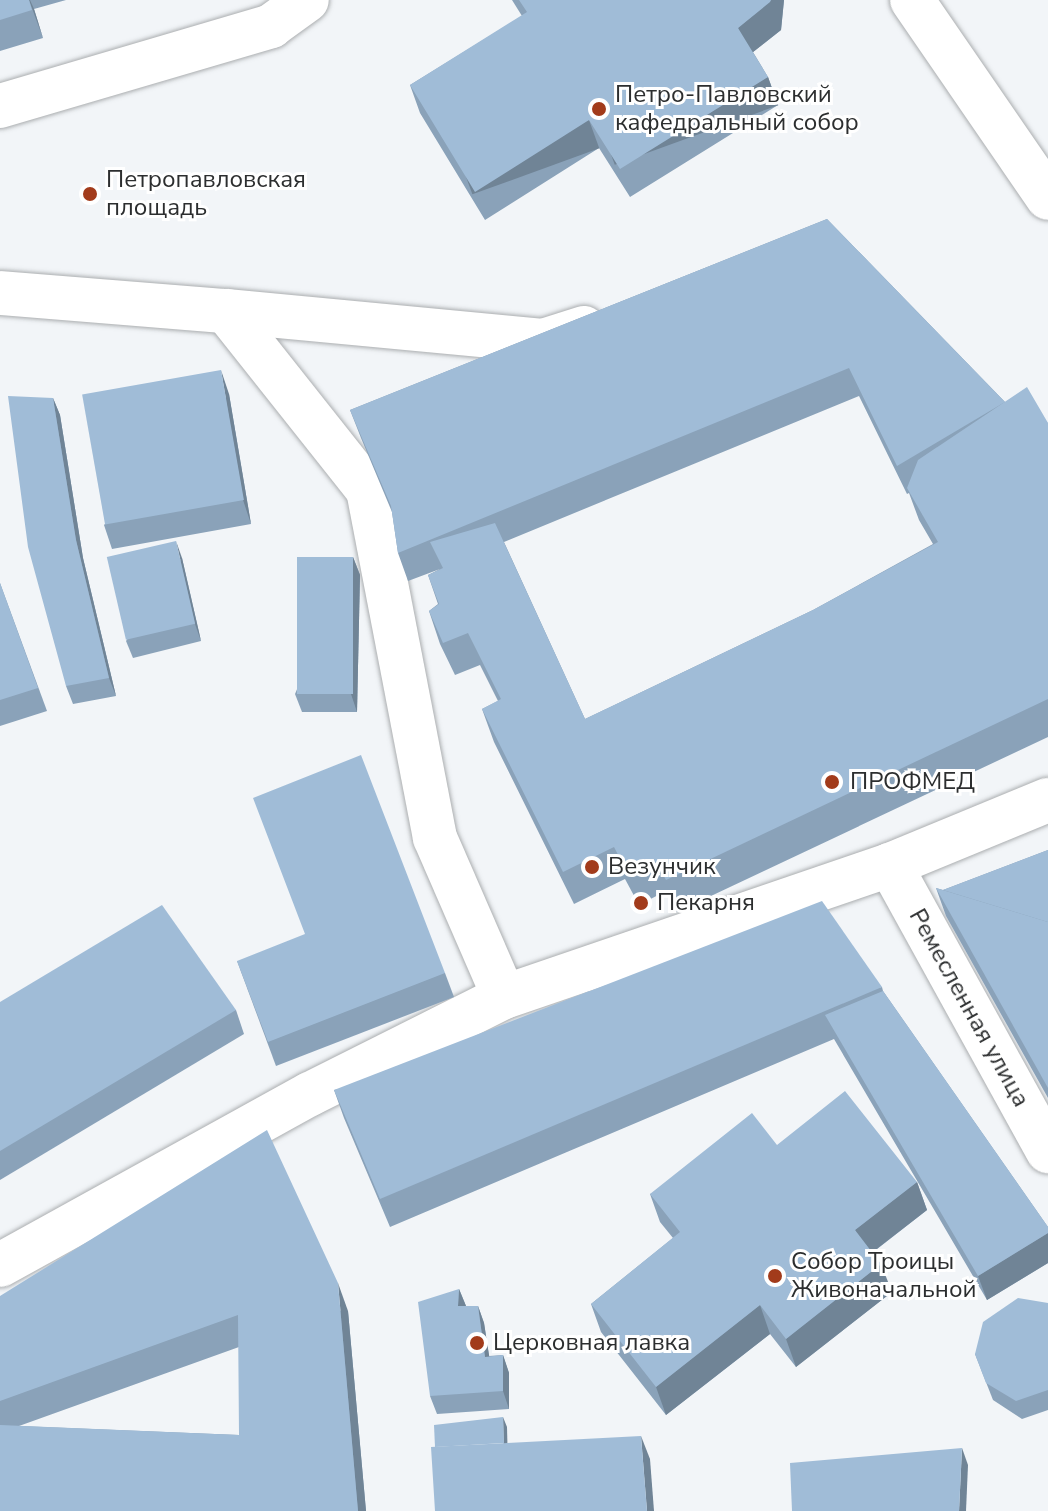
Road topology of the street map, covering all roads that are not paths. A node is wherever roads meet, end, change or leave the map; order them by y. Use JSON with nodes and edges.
{"nodes":[{"id":1,"x":307,"y":0,"type":"edge"},
{"id":2,"x":912,"y":0,"type":"edge"},
{"id":3,"x":0,"y":106,"type":"edge"},
{"id":4,"x":1045,"y":187,"type":"edge"},
{"id":5,"x":0,"y":293,"type":"edge"},
{"id":6,"x":226,"y":311,"type":"junction"},
{"id":7,"x":616,"y":318,"type":"edge"},
{"id":8,"x":1048,"y":800,"type":"edge"},
{"id":9,"x":890,"y":865,"type":"junction"},
{"id":10,"x":504,"y":997,"type":"junction"},
{"id":11,"x":1048,"y":1151,"type":"edge"},
{"id":12,"x":0,"y":1265,"type":"edge"}],
"edges":[{"from":1,"to":3,"type":"street"},
{"from":2,"to":4,"type":"street"},
{"from":5,"to":6,"type":"street"},
{"from":6,"to":7,"type":"street"},
{"from":6,"to":10,"type":"street"},
{"from":8,"to":9,"type":"street"},
{"from":9,"to":10,"type":"street"},
{"from":9,"to":11,"type":"street","name":"Ремесленная улица"},
{"from":10,"to":12,"type":"street"}]}
